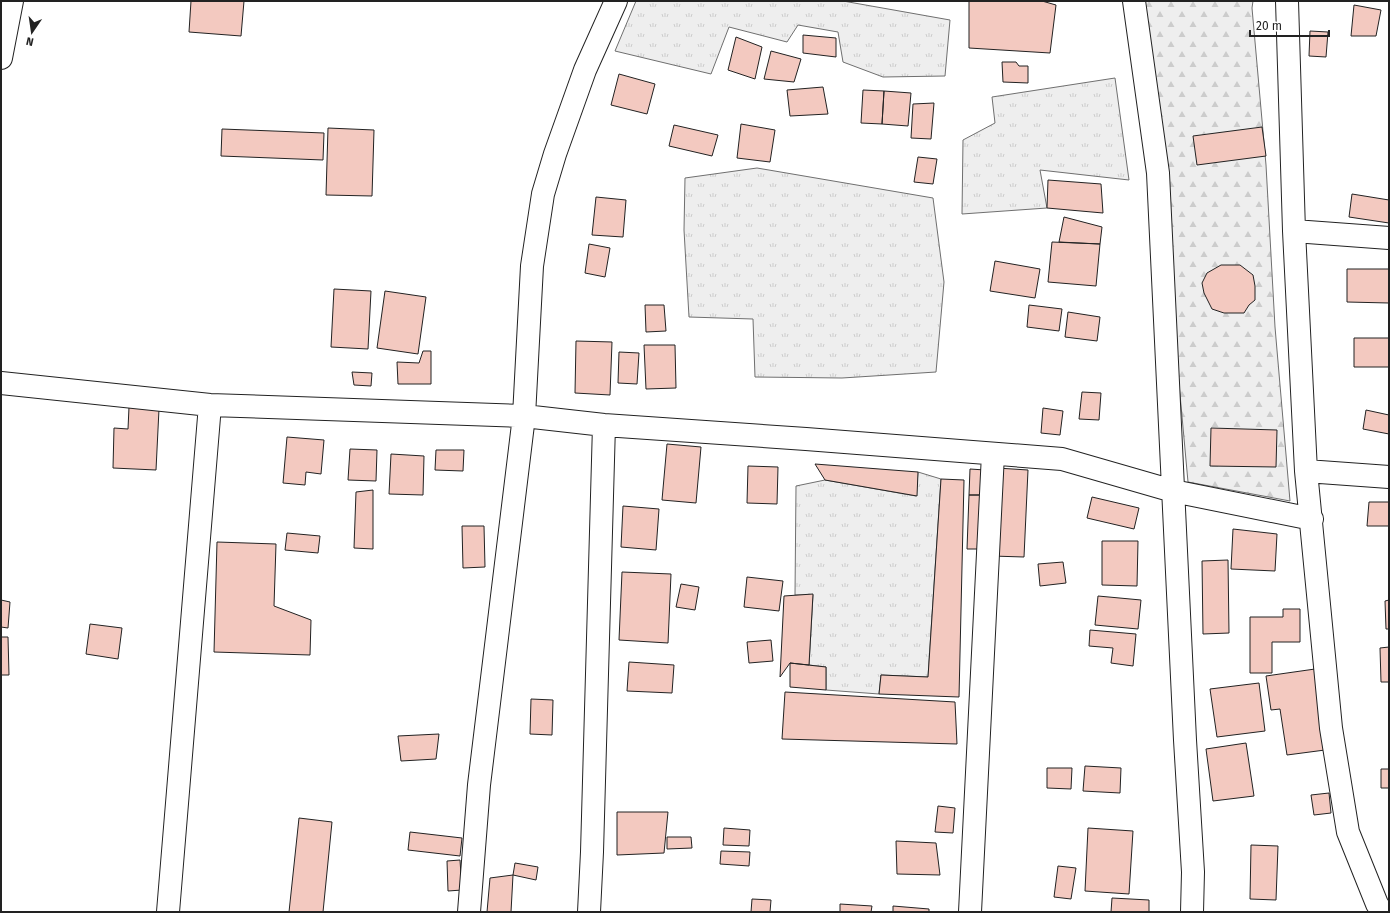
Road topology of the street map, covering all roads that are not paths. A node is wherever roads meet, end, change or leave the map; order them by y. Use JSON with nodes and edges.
{"nodes":[{"id":1,"x":12,"y":1,"type":"edge"},
{"id":2,"x":616,"y":1,"type":"edge"},
{"id":3,"x":1134,"y":1,"type":"edge"},
{"id":4,"x":1287,"y":1,"type":"edge"},
{"id":5,"x":1,"y":58,"type":"edge"},
{"id":6,"x":1294,"y":231,"type":"junction"},
{"id":7,"x":1389,"y":238,"type":"edge"},
{"id":8,"x":1,"y":383,"type":"edge"},
{"id":9,"x":210,"y":405,"type":"junction"},
{"id":10,"x":524,"y":416,"type":"junction"},
{"id":11,"x":604,"y":425,"type":"junction"},
{"id":12,"x":993,"y":454,"type":"junction"},
{"id":13,"x":1306,"y":471,"type":"junction"},
{"id":14,"x":1389,"y":478,"type":"edge"},
{"id":15,"x":1173,"y":491,"type":"junction"},
{"id":16,"x":1312,"y":519,"type":"junction"},
{"id":17,"x":168,"y":912,"type":"edge"},
{"id":18,"x":469,"y":912,"type":"edge"},
{"id":19,"x":589,"y":912,"type":"edge"},
{"id":20,"x":970,"y":912,"type":"edge"},
{"id":21,"x":1192,"y":912,"type":"edge"},
{"id":22,"x":1382,"y":912,"type":"edge"}],
"edges":[{"from":1,"to":5,"type":"street"},
{"from":2,"to":10,"type":"street"},
{"from":3,"to":15,"type":"street"},
{"from":4,"to":6,"type":"street"},
{"from":6,"to":7,"type":"street"},
{"from":6,"to":13,"type":"street"},
{"from":8,"to":9,"type":"street"},
{"from":9,"to":10,"type":"street"},
{"from":9,"to":17,"type":"street"},
{"from":10,"to":11,"type":"street"},
{"from":10,"to":18,"type":"street"},
{"from":11,"to":12,"type":"street"},
{"from":11,"to":19,"type":"street"},
{"from":12,"to":15,"type":"street"},
{"from":12,"to":20,"type":"street"},
{"from":13,"to":14,"type":"street"},
{"from":13,"to":16,"type":"street"},
{"from":15,"to":16,"type":"street"},
{"from":15,"to":21,"type":"street"},
{"from":16,"to":22,"type":"street"}]}
